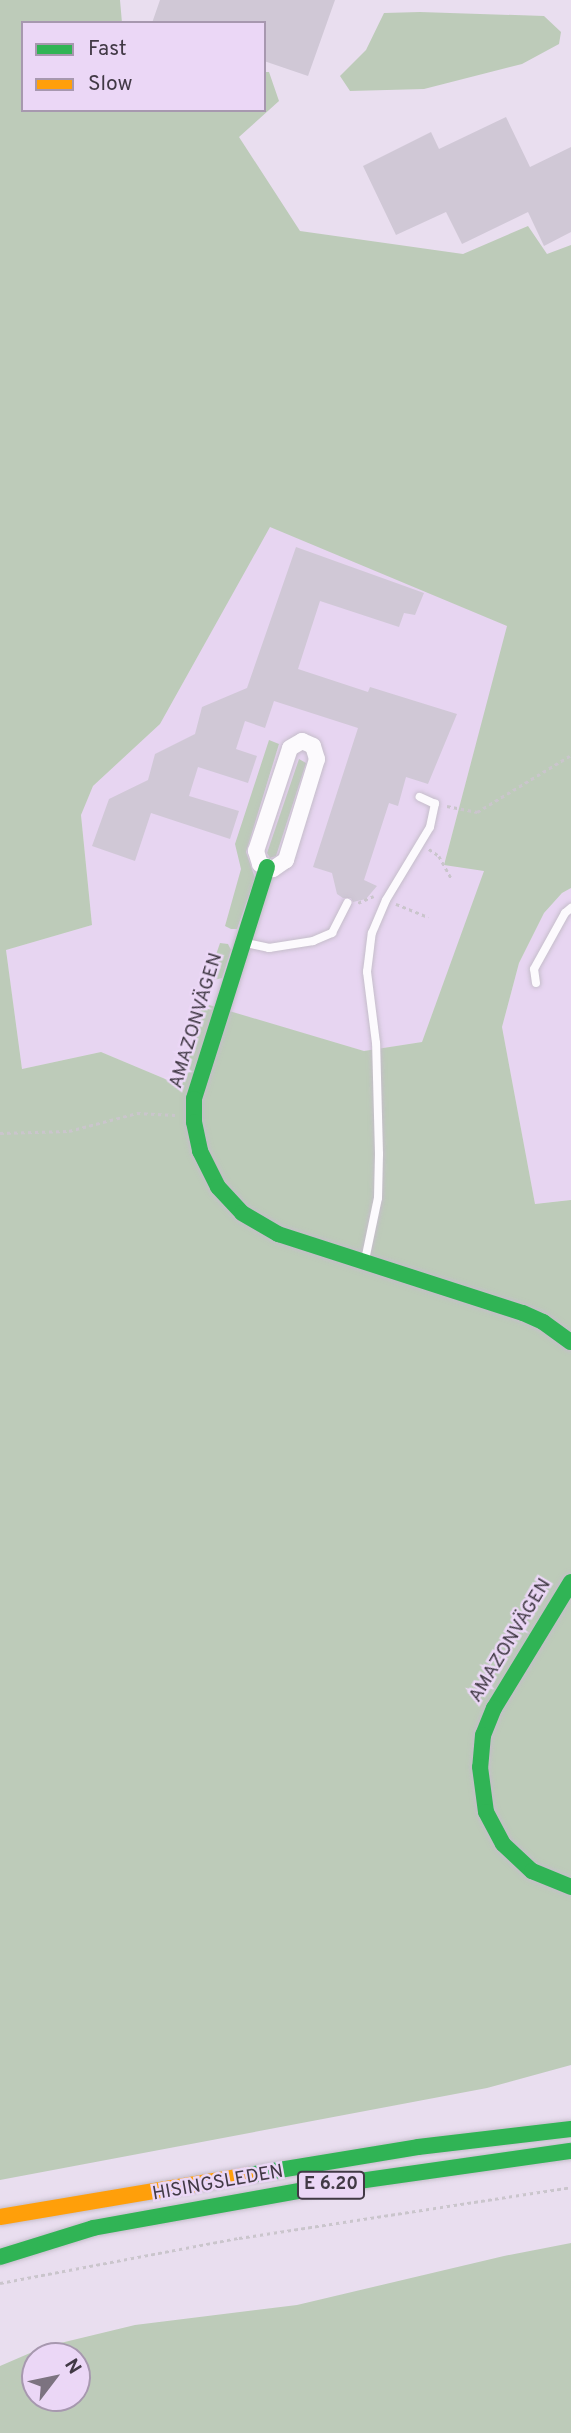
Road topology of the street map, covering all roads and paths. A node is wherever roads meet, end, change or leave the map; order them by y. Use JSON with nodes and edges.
{"nodes":[{"id":1,"x":571,"y":755,"type":"edge"},
{"id":2,"x":419,"y":797,"type":"dead end"},
{"id":3,"x":435,"y":804,"type":"junction"},
{"id":4,"x":421,"y":843,"type":"junction"},
{"id":5,"x":267,"y":867,"type":"junction"},
{"id":6,"x":452,"y":879,"type":"dead end"},
{"id":7,"x":347,"y":903,"type":"dead end"},
{"id":8,"x":393,"y":903,"type":"dead end"},
{"id":9,"x":571,"y":908,"type":"edge"},
{"id":10,"x":429,"y":917,"type":"dead end"},
{"id":11,"x":243,"y":942,"type":"junction"},
{"id":12,"x":536,"y":984,"type":"dead end"},
{"id":13,"x":194,"y":1116,"type":"junction"},
{"id":14,"x":0,"y":1133,"type":"edge"},
{"id":15,"x":364,"y":1263,"type":"junction"},
{"id":16,"x":571,"y":1342,"type":"edge"},
{"id":17,"x":571,"y":1582,"type":"edge"},
{"id":18,"x":571,"y":1887,"type":"edge"},
{"id":19,"x":544,"y":2116,"type":"dead end"},
{"id":20,"x":571,"y":2129,"type":"edge"},
{"id":21,"x":466,"y":2143,"type":"junction"},
{"id":22,"x":571,"y":2151,"type":"edge"},
{"id":23,"x":571,"y":2186,"type":"edge"},
{"id":24,"x":0,"y":2217,"type":"edge"},
{"id":25,"x":93,"y":2228,"type":"junction"},
{"id":26,"x":0,"y":2243,"type":"edge"},
{"id":27,"x":0,"y":2257,"type":"edge"},
{"id":28,"x":0,"y":2283,"type":"edge"}],
"edges":[{"from":1,"to":3,"type":"path"},
{"from":2,"to":3,"type":"lane"},
{"from":3,"to":4,"type":"lane"},
{"from":4,"to":6,"type":"path"},
{"from":4,"to":15,"type":"lane"},
{"from":5,"to":5,"type":"street"},
{"from":5,"to":11,"type":"main road","name":"AMAZONVÄGEN"},
{"from":7,"to":11,"type":"lane"},
{"from":8,"to":10,"type":"path"},
{"from":9,"to":12,"type":"lane"},
{"from":11,"to":13,"type":"main road","name":"AMAZONVÄGEN"},
{"from":13,"to":14,"type":"path"},
{"from":13,"to":15,"type":"main road","name":"AMAZONVÄGEN"},
{"from":15,"to":16,"type":"main road","name":"AMAZONVÄGEN"},
{"from":17,"to":18,"type":"main road","name":"AMAZONVÄGEN"},
{"from":19,"to":21,"type":"main road"},
{"from":20,"to":21,"type":"main road","name":"HISINGSLEDEN","number":"E 6.20"},
{"from":21,"to":24,"type":"main road","name":"HISINGSLEDEN","number":"E 6.20"},
{"from":22,"to":25,"type":"main road","name":"HISINGSLEDEN","number":"E 6.20"},
{"from":23,"to":28,"type":"path"},
{"from":25,"to":26,"type":"main road"},
{"from":25,"to":27,"type":"main road","name":"HISINGSLEDEN","number":"E 6.20"}]}
